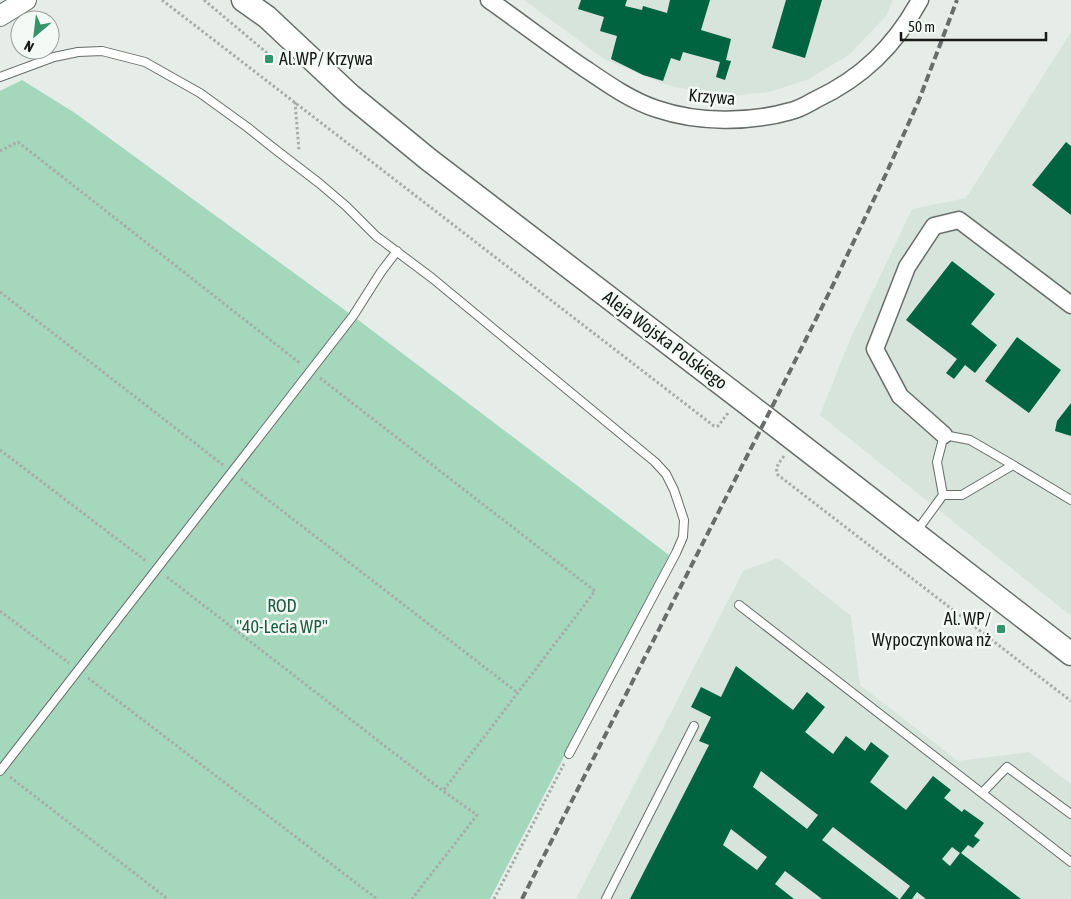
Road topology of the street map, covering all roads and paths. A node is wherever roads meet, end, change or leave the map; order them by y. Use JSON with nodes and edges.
{"nodes":[{"id":1,"x":26,"y":0,"type":"edge"},
{"id":2,"x":162,"y":0,"type":"edge"},
{"id":3,"x":204,"y":0,"type":"edge"},
{"id":4,"x":243,"y":0,"type":"edge"},
{"id":5,"x":489,"y":0,"type":"edge"},
{"id":6,"x":920,"y":0,"type":"edge"},
{"id":7,"x":260,"y":8,"type":"edge"},
{"id":8,"x":8,"y":9,"type":"edge"},
{"id":9,"x":273,"y":58,"type":"dead end"},
{"id":10,"x":0,"y":77,"type":"edge"},
{"id":11,"x":295,"y":102,"type":"junction"},
{"id":12,"x":0,"y":151,"type":"edge"},
{"id":13,"x":301,"y":169,"type":"junction"},
{"id":14,"x":397,"y":251,"type":"junction"},
{"id":15,"x":0,"y":292,"type":"edge"},
{"id":16,"x":1071,"y":305,"type":"edge"},
{"id":17,"x":310,"y":371,"type":"junction"},
{"id":18,"x":714,"y":426,"type":"dead end"},
{"id":19,"x":944,"y":435,"type":"junction"},
{"id":20,"x":0,"y":450,"type":"edge"},
{"id":21,"x":1013,"y":465,"type":"junction"},
{"id":22,"x":232,"y":472,"type":"junction"},
{"id":23,"x":776,"y":472,"type":"dead end"},
{"id":24,"x":943,"y":495,"type":"junction"},
{"id":25,"x":1071,"y":500,"type":"edge"},
{"id":26,"x":915,"y":534,"type":"junction"},
{"id":27,"x":156,"y":569,"type":"junction"},
{"id":28,"x":739,"y":605,"type":"dead end"},
{"id":29,"x":0,"y":610,"type":"edge"},
{"id":30,"x":1071,"y":654,"type":"edge"},
{"id":31,"x":78,"y":670,"type":"junction"},
{"id":32,"x":518,"y":693,"type":"junction"},
{"id":33,"x":1071,"y":701,"type":"edge"},
{"id":34,"x":694,"y":726,"type":"dead end"},
{"id":35,"x":568,"y":754,"type":"joint"},
{"id":36,"x":0,"y":771,"type":"edge"},
{"id":37,"x":443,"y":791,"type":"junction"},
{"id":38,"x":982,"y":793,"type":"junction"},
{"id":39,"x":1071,"y":814,"type":"edge"},
{"id":40,"x":1071,"y":862,"type":"edge"},
{"id":41,"x":168,"y":899,"type":"edge"},
{"id":42,"x":377,"y":899,"type":"edge"},
{"id":43,"x":412,"y":899,"type":"edge"},
{"id":44,"x":494,"y":899,"type":"edge"},
{"id":45,"x":606,"y":899,"type":"edge"}],
"edges":[{"from":1,"to":8,"type":"street"},
{"from":2,"to":11,"type":"path"},
{"from":3,"to":9,"type":"path"},
{"from":4,"to":7,"type":"main road","name":"Aleja Wojska Polskiego"},
{"from":5,"to":6,"type":"street","name":"Krzywa"},
{"from":7,"to":26,"type":"main road","name":"Aleja Wojska Polskiego"},
{"from":10,"to":13,"type":"lane"},
{"from":11,"to":13,"type":"path"},
{"from":11,"to":18,"type":"path"},
{"from":12,"to":17,"type":"path"},
{"from":13,"to":14,"type":"lane"},
{"from":14,"to":17,"type":"lane"},
{"from":14,"to":35,"type":"lane"},
{"from":15,"to":22,"type":"path"},
{"from":16,"to":19,"type":"street"},
{"from":17,"to":22,"type":"lane"},
{"from":17,"to":32,"type":"path"},
{"from":19,"to":21,"type":"lane"},
{"from":19,"to":24,"type":"lane"},
{"from":20,"to":27,"type":"path"},
{"from":21,"to":24,"type":"lane"},
{"from":21,"to":25,"type":"lane"},
{"from":22,"to":27,"type":"lane"},
{"from":22,"to":32,"type":"path"},
{"from":23,"to":33,"type":"path"},
{"from":24,"to":26,"type":"lane"},
{"from":26,"to":30,"type":"main road","name":"Aleja Wojska Polskiego"},
{"from":27,"to":31,"type":"lane"},
{"from":27,"to":37,"type":"path"},
{"from":28,"to":38,"type":"lane"},
{"from":29,"to":31,"type":"path"},
{"from":31,"to":36,"type":"lane"},
{"from":31,"to":42,"type":"path"},
{"from":32,"to":37,"type":"path"},
{"from":34,"to":45,"type":"lane"},
{"from":35,"to":44,"type":"path"},
{"from":36,"to":41,"type":"path"},
{"from":37,"to":43,"type":"path"},
{"from":38,"to":39,"type":"lane"},
{"from":38,"to":40,"type":"lane"}]}
